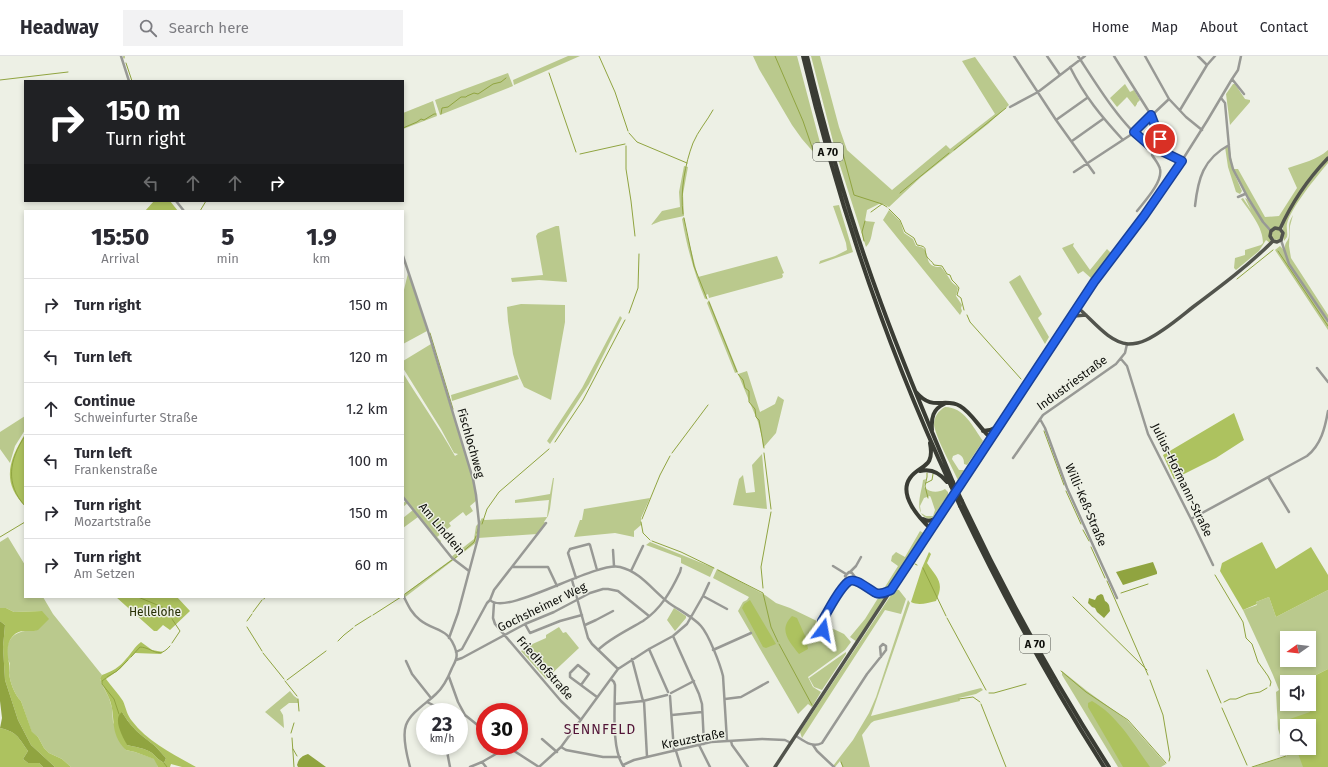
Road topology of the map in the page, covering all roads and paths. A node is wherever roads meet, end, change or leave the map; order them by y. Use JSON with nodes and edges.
{"nodes":[{"id":1,"x":121,"y":56,"type":"edge"},
{"id":2,"x":803,"y":56,"type":"edge"},
{"id":3,"x":807,"y":56,"type":"edge"},
{"id":4,"x":1014,"y":56,"type":"edge"},
{"id":5,"x":1047,"y":56,"type":"edge"},
{"id":6,"x":1078,"y":56,"type":"edge"},
{"id":7,"x":1085,"y":56,"type":"edge"},
{"id":8,"x":1114,"y":56,"type":"edge"},
{"id":9,"x":1144,"y":56,"type":"edge"},
{"id":10,"x":1198,"y":56,"type":"edge"},
{"id":11,"x":1215,"y":56,"type":"edge"},
{"id":12,"x":1241,"y":56,"type":"edge"},
{"id":13,"x":1080,"y":59,"type":"junction"},
{"id":14,"x":1207,"y":65,"type":"junction"},
{"id":15,"x":1070,"y":67,"type":"junction"},
{"id":16,"x":1060,"y":75,"type":"junction"},
{"id":17,"x":1232,"y":79,"type":"junction"},
{"id":18,"x":129,"y":80,"type":"edge"},
{"id":19,"x":1038,"y":92,"type":"junction"},
{"id":20,"x":1244,"y":94,"type":"dead end"},
{"id":21,"x":1087,"y":98,"type":"junction"},
{"id":22,"x":1221,"y":98,"type":"junction"},
{"id":23,"x":1169,"y":99,"type":"junction"},
{"id":24,"x":1010,"y":107,"type":"dead end"},
{"id":25,"x":1180,"y":110,"type":"junction"},
{"id":26,"x":1151,"y":115,"type":"junction"},
{"id":27,"x":1103,"y":119,"type":"junction"},
{"id":28,"x":1056,"y":120,"type":"junction"},
{"id":29,"x":1202,"y":130,"type":"junction"},
{"id":30,"x":1134,"y":132,"type":"junction"},
{"id":31,"x":1123,"y":140,"type":"junction"},
{"id":32,"x":1072,"y":141,"type":"junction"},
{"id":33,"x":1229,"y":145,"type":"junction"},
{"id":34,"x":1154,"y":148,"type":"junction"},
{"id":35,"x":1169,"y":148,"type":"dead end"},
{"id":36,"x":1328,"y":158,"type":"edge"},
{"id":37,"x":1182,"y":161,"type":"junction"},
{"id":38,"x":1087,"y":164,"type":"junction"},
{"id":39,"x":1074,"y":172,"type":"dead end"},
{"id":40,"x":1094,"y":173,"type":"dead end"},
{"id":41,"x":1245,"y":194,"type":"junction"},
{"id":42,"x":1238,"y":197,"type":"dead end"},
{"id":43,"x":177,"y":202,"type":"edge"},
{"id":44,"x":1194,"y":206,"type":"dead end"},
{"id":45,"x":183,"y":210,"type":"edge"},
{"id":46,"x":1137,"y":211,"type":"dead end"},
{"id":47,"x":1280,"y":229,"type":"junction"},
{"id":48,"x":1271,"y":231,"type":"junction"},
{"id":49,"x":1281,"y":240,"type":"junction"},
{"id":50,"x":1273,"y":241,"type":"junction"},
{"id":51,"x":858,"y":246,"type":"junction"},
{"id":52,"x":862,"y":257,"type":"junction"},
{"id":53,"x":404,"y":259,"type":"edge"},
{"id":54,"x":1077,"y":307,"type":"junction"},
{"id":55,"x":1087,"y":315,"type":"junction"},
{"id":56,"x":1069,"y":321,"type":"junction"},
{"id":57,"x":1328,"y":321,"type":"edge"},
{"id":58,"x":1128,"y":344,"type":"junction"},
{"id":59,"x":1121,"y":359,"type":"junction"},
{"id":60,"x":1317,"y":368,"type":"dead end"},
{"id":61,"x":1328,"y":382,"type":"edge"},
{"id":62,"x":913,"y":387,"type":"junction"},
{"id":63,"x":947,"y":404,"type":"junction"},
{"id":64,"x":1328,"y":411,"type":"edge"},
{"id":65,"x":1040,"y":419,"type":"junction"},
{"id":66,"x":999,"y":426,"type":"junction"},
{"id":67,"x":983,"y":431,"type":"junction"},
{"id":68,"x":927,"y":433,"type":"junction"},
{"id":69,"x":933,"y":436,"type":"junction"},
{"id":70,"x":991,"y":438,"type":"junction"},
{"id":71,"x":1013,"y":458,"type":"dead end"},
{"id":72,"x":918,"y":472,"type":"junction"},
{"id":73,"x":1268,"y":477,"type":"junction"},
{"id":74,"x":951,"y":486,"type":"junction"},
{"id":75,"x":404,"y":498,"type":"edge"},
{"id":76,"x":1289,"y":512,"type":"dead end"},
{"id":77,"x":940,"y":515,"type":"junction"},
{"id":78,"x":921,"y":518,"type":"junction"},
{"id":79,"x":1191,"y":519,"type":"junction"},
{"id":80,"x":546,"y":523,"type":"dead end"},
{"id":81,"x":931,"y":529,"type":"junction"},
{"id":82,"x":644,"y":546,"type":"dead end"},
{"id":83,"x":613,"y":550,"type":"dead end"},
{"id":84,"x":861,"y":557,"type":"dead end"},
{"id":85,"x":1213,"y":564,"type":"dead end"},
{"id":86,"x":512,"y":566,"type":"junction"},
{"id":87,"x":614,"y":566,"type":"junction"},
{"id":88,"x":833,"y":566,"type":"dead end"},
{"id":89,"x":856,"y":566,"type":"junction"},
{"id":90,"x":681,"y":568,"type":"dead end"},
{"id":91,"x":597,"y":570,"type":"junction"},
{"id":92,"x":469,"y":571,"type":"junction"},
{"id":93,"x":631,"y":571,"type":"junction"},
{"id":94,"x":850,"y":572,"type":"junction"},
{"id":95,"x":846,"y":574,"type":"junction"},
{"id":96,"x":854,"y":576,"type":"junction"},
{"id":97,"x":576,"y":578,"type":"junction"},
{"id":98,"x":846,"y":578,"type":"junction"},
{"id":99,"x":572,"y":580,"type":"junction"},
{"id":100,"x":851,"y":581,"type":"junction"},
{"id":101,"x":709,"y":583,"type":"dead end"},
{"id":102,"x":860,"y":583,"type":"junction"},
{"id":103,"x":557,"y":586,"type":"junction"},
{"id":104,"x":843,"y":587,"type":"junction"},
{"id":105,"x":891,"y":590,"type":"junction"},
{"id":106,"x":876,"y":593,"type":"junction"},
{"id":107,"x":703,"y":596,"type":"junction"},
{"id":108,"x":404,"y":597,"type":"edge"},
{"id":109,"x":1116,"y":598,"type":"dead end"},
{"id":110,"x":885,"y":599,"type":"junction"},
{"id":111,"x":490,"y":600,"type":"junction"},
{"id":112,"x":578,"y":600,"type":"junction"},
{"id":113,"x":665,"y":600,"type":"junction"},
{"id":114,"x":494,"y":603,"type":"junction"},
{"id":115,"x":727,"y":609,"type":"dead end"},
{"id":116,"x":613,"y":611,"type":"dead end"},
{"id":117,"x":582,"y":615,"type":"junction"},
{"id":118,"x":649,"y":616,"type":"junction"},
{"id":119,"x":691,"y":618,"type":"junction"},
{"id":120,"x":822,"y":621,"type":"dead end"},
{"id":121,"x":525,"y":624,"type":"junction"},
{"id":122,"x":585,"y":625,"type":"junction"},
{"id":123,"x":751,"y":633,"type":"dead end"},
{"id":124,"x":505,"y":635,"type":"junction"},
{"id":125,"x":673,"y":636,"type":"junction"},
{"id":126,"x":449,"y":638,"type":"junction"},
{"id":127,"x":649,"y":649,"type":"junction"},
{"id":128,"x":598,"y":650,"type":"junction"},
{"id":129,"x":714,"y":650,"type":"junction"},
{"id":130,"x":456,"y":652,"type":"junction"},
{"id":131,"x":881,"y":657,"type":"junction"},
{"id":132,"x":632,"y":659,"type":"junction"},
{"id":133,"x":456,"y":660,"type":"junction"},
{"id":134,"x":406,"y":661,"type":"dead end"},
{"id":135,"x":618,"y":669,"type":"junction"},
{"id":136,"x":449,"y":676,"type":"junction"},
{"id":137,"x":611,"y":679,"type":"junction"},
{"id":138,"x":694,"y":681,"type":"junction"},
{"id":139,"x":768,"y":682,"type":"dead end"},
{"id":140,"x":580,"y":685,"type":"junction"},
{"id":141,"x":669,"y":694,"type":"junction"},
{"id":142,"x":597,"y":697,"type":"junction"},
{"id":143,"x":431,"y":698,"type":"junction"},
{"id":144,"x":725,"y":699,"type":"junction"},
{"id":145,"x":643,"y":701,"type":"junction"},
{"id":146,"x":427,"y":702,"type":"joint"},
{"id":147,"x":459,"y":703,"type":"edge"},
{"id":148,"x":615,"y":704,"type":"junction"},
{"id":149,"x":702,"y":712,"type":"junction"},
{"id":150,"x":672,"y":715,"type":"junction"},
{"id":151,"x":468,"y":717,"type":"edge"},
{"id":152,"x":581,"y":720,"type":"junction"},
{"id":153,"x":476,"y":723,"type":"edge"},
{"id":154,"x":796,"y":736,"type":"junction"},
{"id":155,"x":542,"y":739,"type":"dead end"},
{"id":156,"x":729,"y":741,"type":"junction"},
{"id":157,"x":791,"y":743,"type":"junction"},
{"id":158,"x":704,"y":744,"type":"junction"},
{"id":159,"x":699,"y":745,"type":"junction"},
{"id":160,"x":813,"y":745,"type":"junction"},
{"id":161,"x":562,"y":747,"type":"junction"},
{"id":162,"x":675,"y":751,"type":"junction"},
{"id":163,"x":556,"y":752,"type":"junction"},
{"id":164,"x":448,"y":755,"type":"edge"},
{"id":165,"x":493,"y":755,"type":"edge"},
{"id":166,"x":521,"y":755,"type":"edge"},
{"id":167,"x":620,"y":757,"type":"junction"},
{"id":168,"x":647,"y":757,"type":"junction"},
{"id":169,"x":482,"y":762,"type":"junction"},
{"id":170,"x":623,"y":766,"type":"edge"},
{"id":171,"x":410,"y":767,"type":"edge"},
{"id":172,"x":450,"y":767,"type":"edge"},
{"id":173,"x":470,"y":767,"type":"edge"},
{"id":174,"x":486,"y":767,"type":"edge"},
{"id":175,"x":539,"y":767,"type":"edge"},
{"id":176,"x":681,"y":767,"type":"edge"},
{"id":177,"x":710,"y":767,"type":"edge"},
{"id":178,"x":748,"y":767,"type":"edge"},
{"id":179,"x":775,"y":767,"type":"edge"},
{"id":180,"x":834,"y":767,"type":"edge"},
{"id":181,"x":1104,"y":767,"type":"edge"},
{"id":182,"x":1108,"y":767,"type":"edge"}],
"edges":[{"from":1,"to":18,"type":"street"},
{"from":2,"to":51,"type":"highway","number":"A 70"},
{"from":3,"to":51,"type":"highway","number":"A 70"},
{"from":4,"to":19,"type":"street"},
{"from":5,"to":16,"type":"street"},
{"from":6,"to":13,"type":"street"},
{"from":7,"to":13,"type":"street"},
{"from":8,"to":26,"type":"street"},
{"from":9,"to":23,"type":"street"},
{"from":10,"to":14,"type":"street"},
{"from":11,"to":14,"type":"street"},
{"from":12,"to":17,"type":"street"},
{"from":13,"to":15,"type":"street"},
{"from":13,"to":30,"type":"street"},
{"from":14,"to":25,"type":"street"},
{"from":15,"to":16,"type":"street"},
{"from":15,"to":21,"type":"street"},
{"from":16,"to":19,"type":"street"},
{"from":17,"to":20,"type":"street"},
{"from":17,"to":22,"type":"street"},
{"from":19,"to":24,"type":"street"},
{"from":19,"to":28,"type":"street"},
{"from":21,"to":27,"type":"street"},
{"from":21,"to":28,"type":"street"},
{"from":22,"to":29,"type":"street"},
{"from":22,"to":33,"type":"street"},
{"from":23,"to":25,"type":"street"},
{"from":23,"to":26,"type":"street"},
{"from":25,"to":29,"type":"street"},
{"from":26,"to":30,"type":"street"},
{"from":26,"to":35,"type":"street"},
{"from":27,"to":31,"type":"street"},
{"from":27,"to":32,"type":"street"},
{"from":28,"to":32,"type":"street"},
{"from":29,"to":37,"type":"street"},
{"from":30,"to":31,"type":"street"},
{"from":30,"to":34,"type":"street"},
{"from":31,"to":38,"type":"street"},
{"from":32,"to":38,"type":"street"},
{"from":33,"to":41,"type":"street"},
{"from":33,"to":44,"type":"street"},
{"from":34,"to":37,"type":"street"},
{"from":34,"to":46,"type":"street"},
{"from":36,"to":47,"type":"main road"},
{"from":37,"to":54,"type":"street"},
{"from":38,"to":39,"type":"street"},
{"from":38,"to":40,"type":"street"},
{"from":41,"to":42,"type":"street"},
{"from":41,"to":48,"type":"street"},
{"from":43,"to":45,"type":"street"},
{"from":47,"to":48,"type":"main road"},
{"from":47,"to":49,"type":"main road"},
{"from":48,"to":50,"type":"main road"},
{"from":49,"to":50,"type":"main road"},
{"from":49,"to":57,"type":"street"},
{"from":50,"to":58,"type":"main road"},
{"from":51,"to":52,"type":"highway","number":"A 70"},
{"from":52,"to":62,"type":"highway","number":"A 70"},
{"from":52,"to":68,"type":"highway","number":"A 70"},
{"from":53,"to":92,"type":"street","name":"Fischlochweg"},
{"from":54,"to":55,"type":"main road"},
{"from":54,"to":56,"type":"main road"},
{"from":55,"to":56,"type":"main road"},
{"from":55,"to":58,"type":"main road"},
{"from":56,"to":66,"type":"main road"},
{"from":58,"to":59,"type":"street","name":"Industriestraße"},
{"from":59,"to":65,"type":"street","name":"Industriestraße"},
{"from":59,"to":79,"type":"street","name":"Julius-Hofmann-Straße"},
{"from":60,"to":61,"type":"street"},
{"from":62,"to":63,"type":"highway"},
{"from":62,"to":69,"type":"highway","number":"A 70"},
{"from":63,"to":67,"type":"highway"},
{"from":63,"to":69,"type":"highway"},
{"from":64,"to":73,"type":"street"},
{"from":65,"to":71,"type":"street","name":"Industriestraße"},
{"from":65,"to":109,"type":"street","name":"Willi-Keß-Straße"},
{"from":66,"to":67,"type":"highway"},
{"from":66,"to":70,"type":"main road"},
{"from":67,"to":70,"type":"highway"},
{"from":68,"to":72,"type":"highway"},
{"from":68,"to":74,"type":"highway","number":"A 70"},
{"from":69,"to":182,"type":"highway","number":"A 70","bridge":true},
{"from":70,"to":77,"type":"main road"},
{"from":72,"to":74,"type":"highway"},
{"from":72,"to":78,"type":"highway"},
{"from":73,"to":76,"type":"street"},
{"from":73,"to":79,"type":"street"},
{"from":74,"to":181,"type":"highway","number":"A 70","bridge":true},
{"from":75,"to":92,"type":"street","name":"Am Lindlein"},
{"from":77,"to":78,"type":"highway"},
{"from":77,"to":81,"type":"main road"},
{"from":78,"to":81,"type":"highway"},
{"from":79,"to":85,"type":"street","name":"Julius-Hofmann-Straße"},
{"from":80,"to":86,"type":"street"},
{"from":81,"to":105,"type":"main road"},
{"from":82,"to":93,"type":"street"},
{"from":83,"to":87,"type":"street"},
{"from":84,"to":89,"type":"street"},
{"from":86,"to":103,"type":"street"},
{"from":86,"to":111,"type":"street"},
{"from":87,"to":91,"type":"street"},
{"from":87,"to":93,"type":"street"},
{"from":88,"to":95,"type":"street"},
{"from":89,"to":94,"type":"street"},
{"from":89,"to":96,"type":"street"},
{"from":90,"to":113,"type":"street"},
{"from":91,"to":97,"type":"street"},
{"from":91,"to":97,"type":"street"},
{"from":92,"to":126,"type":"street","name":"Fischlochweg"},
{"from":93,"to":113,"type":"street"},
{"from":94,"to":95,"type":"street"},
{"from":94,"to":96,"type":"street"},
{"from":95,"to":98,"type":"street"},
{"from":96,"to":100,"type":"street"},
{"from":96,"to":102,"type":"street"},
{"from":97,"to":99,"type":"street"},
{"from":98,"to":100,"type":"street"},
{"from":98,"to":104,"type":"street"},
{"from":99,"to":103,"type":"street"},
{"from":99,"to":112,"type":"street"},
{"from":100,"to":102,"type":"street"},
{"from":100,"to":104,"type":"street"},
{"from":101,"to":107,"type":"street"},
{"from":102,"to":106,"type":"street"},
{"from":103,"to":114,"type":"street"},
{"from":104,"to":120,"type":"street"},
{"from":105,"to":106,"type":"street"},
{"from":105,"to":110,"type":"main road"},
{"from":106,"to":110,"type":"street"},
{"from":107,"to":115,"type":"street"},
{"from":107,"to":119,"type":"street"},
{"from":108,"to":126,"type":"street"},
{"from":110,"to":154,"type":"main road"},
{"from":111,"to":114,"type":"street"},
{"from":111,"to":130,"type":"street"},
{"from":112,"to":117,"type":"street"},
{"from":112,"to":118,"type":"street","name":"Gochsheimer Weg"},
{"from":112,"to":121,"type":"street","name":"Gochsheimer Weg"},
{"from":113,"to":118,"type":"street"},
{"from":113,"to":119,"type":"street"},
{"from":114,"to":124,"type":"street","name":"Friedhofstraße"},
{"from":116,"to":122,"type":"street"},
{"from":117,"to":121,"type":"street"},
{"from":117,"to":122,"type":"street"},
{"from":118,"to":128,"type":"street"},
{"from":119,"to":125,"type":"street"},
{"from":119,"to":129,"type":"street"},
{"from":121,"to":124,"type":"street","name":"Gochsheimer Weg"},
{"from":122,"to":128,"type":"street"},
{"from":123,"to":129,"type":"street"},
{"from":124,"to":133,"type":"street","name":"Gochsheimer Weg"},
{"from":124,"to":152,"type":"street","name":"Friedhofstraße"},
{"from":125,"to":127,"type":"street"},
{"from":125,"to":138,"type":"street"},
{"from":126,"to":130,"type":"street"},
{"from":127,"to":132,"type":"street"},
{"from":127,"to":141,"type":"street"},
{"from":128,"to":135,"type":"street"},
{"from":129,"to":144,"type":"street"},
{"from":130,"to":133,"type":"street"},
{"from":131,"to":131,"type":"street"},
{"from":131,"to":160,"type":"street"},
{"from":132,"to":135,"type":"street"},
{"from":132,"to":145,"type":"street"},
{"from":133,"to":136,"type":"street"},
{"from":134,"to":143,"type":"street"},
{"from":135,"to":137,"type":"street"},
{"from":136,"to":143,"type":"street"},
{"from":136,"to":147,"type":"street"},
{"from":137,"to":142,"type":"street"},
{"from":137,"to":148,"type":"street"},
{"from":138,"to":141,"type":"street"},
{"from":138,"to":149,"type":"street"},
{"from":139,"to":144,"type":"street"},
{"from":140,"to":140,"type":"street"},
{"from":140,"to":142,"type":"street"},
{"from":141,"to":145,"type":"street"},
{"from":141,"to":150,"type":"street"},
{"from":142,"to":152,"type":"street"},
{"from":143,"to":146,"type":"street"},
{"from":144,"to":156,"type":"street"},
{"from":145,"to":148,"type":"street"},
{"from":145,"to":168,"type":"street"},
{"from":146,"to":171,"type":"street"},
{"from":148,"to":167,"type":"street"},
{"from":149,"to":150,"type":"street"},
{"from":149,"to":158,"type":"street"},
{"from":150,"to":162,"type":"street"},
{"from":151,"to":153,"type":"street"},
{"from":152,"to":161,"type":"street"},
{"from":154,"to":157,"type":"main road"},
{"from":154,"to":160,"type":"street"},
{"from":155,"to":163,"type":"street"},
{"from":156,"to":157,"type":"street","name":"Kreuzstraße"},
{"from":156,"to":158,"type":"street","name":"Kreuzstraße"},
{"from":156,"to":178,"type":"street"},
{"from":157,"to":179,"type":"main road"},
{"from":158,"to":159,"type":"street","name":"Kreuzstraße"},
{"from":159,"to":162,"type":"street","name":"Kreuzstraße"},
{"from":159,"to":177,"type":"street"},
{"from":160,"to":180,"type":"street"},
{"from":161,"to":163,"type":"street"},
{"from":161,"to":167,"type":"street"},
{"from":162,"to":168,"type":"street","name":"Kreuzstraße"},
{"from":162,"to":176,"type":"street"},
{"from":163,"to":175,"type":"street"},
{"from":164,"to":172,"type":"street"},
{"from":165,"to":169,"type":"street"},
{"from":166,"to":175,"type":"street"},
{"from":167,"to":170,"type":"street"},
{"from":168,"to":170,"type":"street","name":"Kreuzstraße"},
{"from":169,"to":173,"type":"street"},
{"from":169,"to":174,"type":"street"}]}
